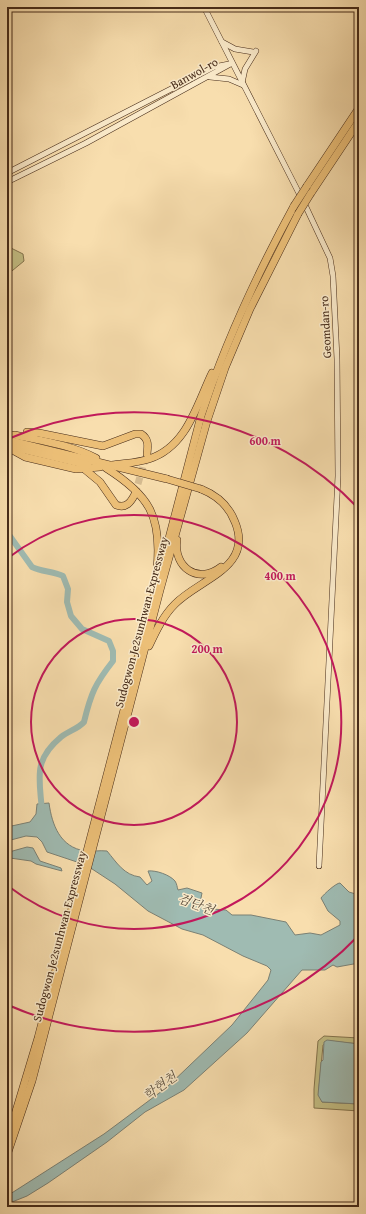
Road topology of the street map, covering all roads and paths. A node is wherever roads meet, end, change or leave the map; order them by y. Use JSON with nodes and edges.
{"nodes":[{"id":1,"x":204,"y":7,"type":"edge"},
{"id":2,"x":222,"y":42,"type":"junction"},
{"id":3,"x":232,"y":63,"type":"junction"},
{"id":4,"x":209,"y":76,"type":"junction"},
{"id":5,"x":243,"y":84,"type":"junction"},
{"id":6,"x":359,"y":108,"type":"edge"},
{"id":7,"x":359,"y":121,"type":"edge"},
{"id":8,"x":7,"y":173,"type":"edge"},
{"id":9,"x":7,"y":182,"type":"edge"},
{"id":10,"x":224,"y":350,"type":"junction"},
{"id":11,"x":21,"y":434,"type":"junction"},
{"id":12,"x":7,"y":438,"type":"edge"},
{"id":13,"x":7,"y":445,"type":"edge"},
{"id":14,"x":147,"y":454,"type":"tunnel mouth"},
{"id":15,"x":78,"y":464,"type":"junction"},
{"id":16,"x":106,"y":466,"type":"junction"},
{"id":17,"x":200,"y":490,"type":"junction"},
{"id":18,"x":135,"y":494,"type":"tunnel mouth"},
{"id":19,"x":182,"y":510,"type":"junction"},
{"id":20,"x":155,"y":588,"type":"junction"},
{"id":21,"x":142,"y":660,"type":"junction"},
{"id":22,"x":94,"y":835,"type":"junction"},
{"id":23,"x":319,"y":866,"type":"dead end"},
{"id":24,"x":82,"y":880,"type":"junction"},
{"id":25,"x":7,"y":1141,"type":"edge"},
{"id":26,"x":7,"y":1155,"type":"edge"}],
"edges":[{"from":1,"to":2,"type":"main road","name":"Geomdan-ro"},
{"from":2,"to":3,"type":"main road","name":"Geomdan-ro"},
{"from":2,"to":5,"type":"main road"},
{"from":3,"to":4,"type":"main road","name":"Banwol-ro"},
{"from":3,"to":5,"type":"main road","name":"Geomdan-ro"},
{"from":3,"to":8,"type":"main road","name":"Banwol-ro"},
{"from":4,"to":5,"type":"main road"},
{"from":4,"to":9,"type":"main road","name":"Banwol-ro"},
{"from":5,"to":23,"type":"main road","name":"Geomdan-ro"},
{"from":6,"to":10,"type":"highway","name":"Sudogwon Je2sunhwan Expressway","bridge":true},
{"from":7,"to":19,"type":"highway","name":"Sudogwon Je2sunhwan Expressway","bridge":true},
{"from":10,"to":16,"type":"highway"},
{"from":10,"to":20,"type":"highway","name":"Sudogwon Je2sunhwan Expressway"},
{"from":11,"to":12,"type":"highway"},
{"from":11,"to":14,"type":"highway"},
{"from":11,"to":16,"type":"highway"},
{"from":11,"to":16,"type":"highway"},
{"from":12,"to":16,"type":"highway"},
{"from":13,"to":15,"type":"highway"},
{"from":13,"to":15,"type":"highway"},
{"from":15,"to":16,"type":"highway"},
{"from":15,"to":16,"type":"highway"},
{"from":15,"to":18,"type":"highway"},
{"from":16,"to":17,"type":"highway","bridge":true},
{"from":16,"to":20,"type":"highway"},
{"from":17,"to":19,"type":"highway"},
{"from":17,"to":21,"type":"highway"},
{"from":19,"to":21,"type":"highway","name":"Sudogwon Je2sunhwan Expressway"},
{"from":20,"to":22,"type":"highway","name":"Sudogwon Je2sunhwan Expressway"},
{"from":21,"to":22,"type":"highway","name":"Sudogwon Je2sunhwan Expressway"},
{"from":22,"to":24,"type":"highway","name":"Sudogwon Je2sunhwan Expressway"},
{"from":24,"to":25,"type":"highway","name":"Sudogwon Je2sunhwan Expressway"},
{"from":24,"to":26,"type":"highway","name":"Sudogwon Je2sunhwan Expressway"}]}
